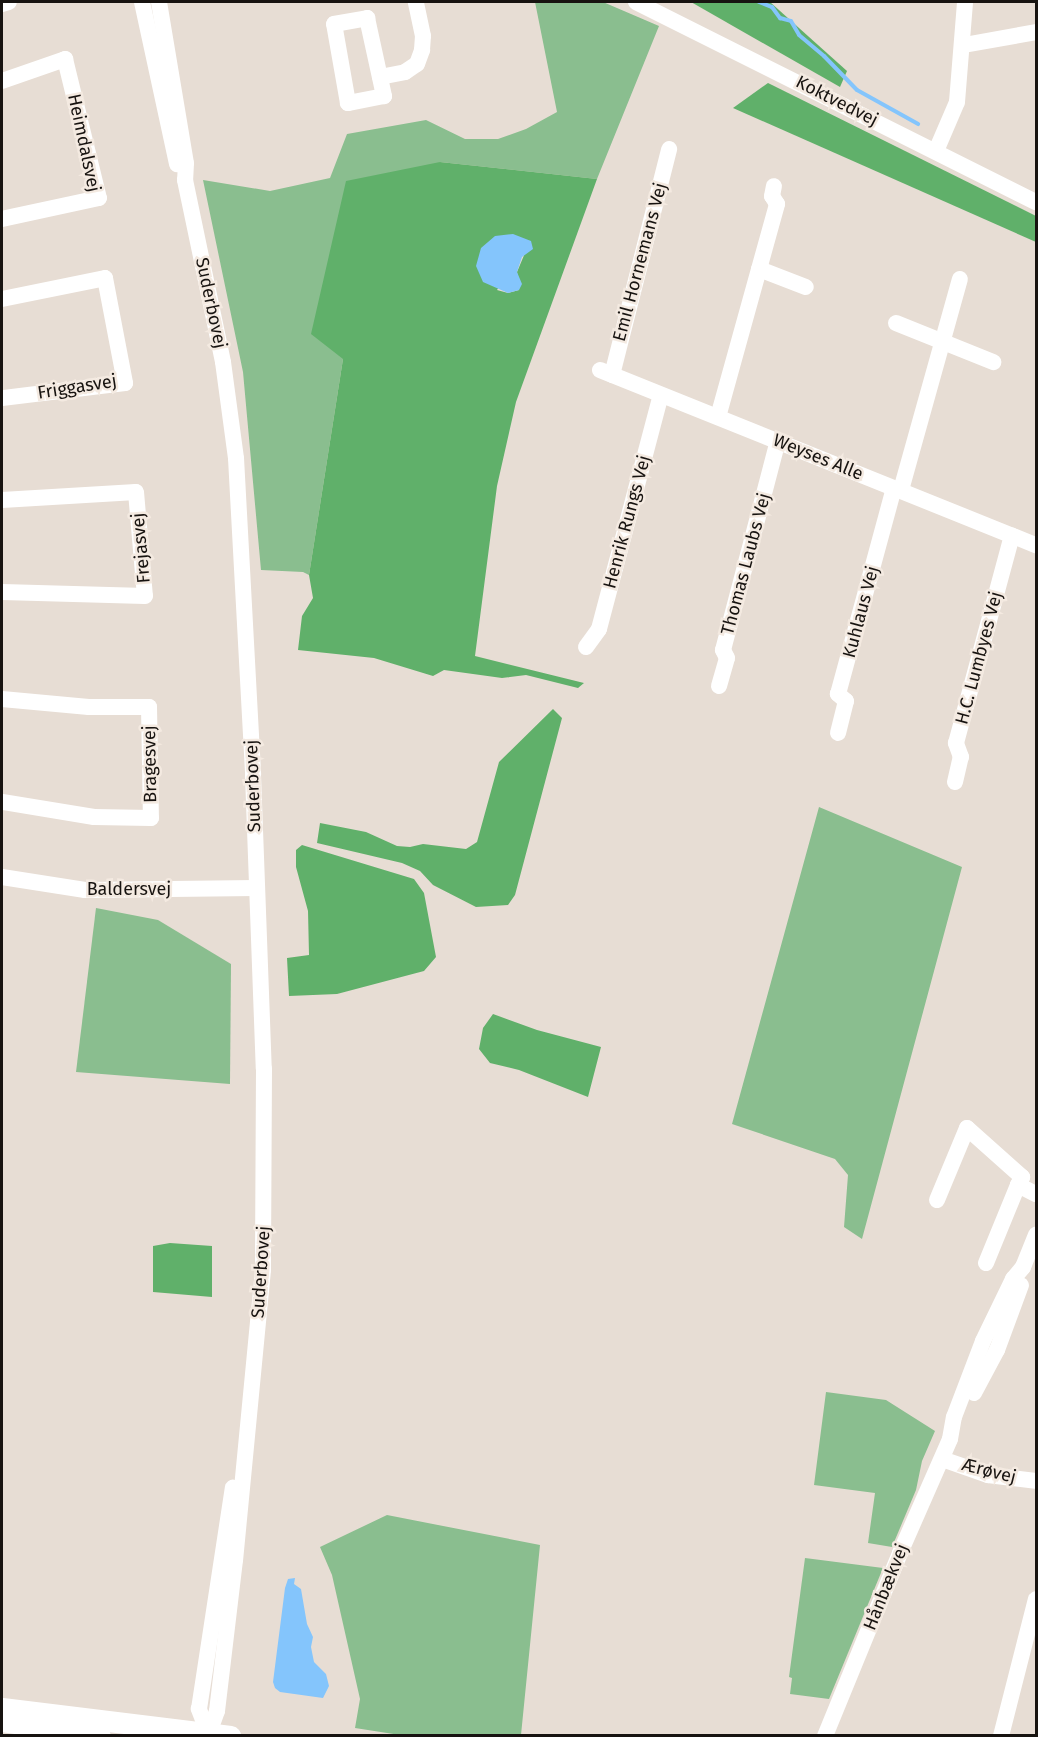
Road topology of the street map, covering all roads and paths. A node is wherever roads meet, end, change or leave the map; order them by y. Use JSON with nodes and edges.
{"nodes":[{"id":1,"x":9,"y":2,"type":"edge"},
{"id":2,"x":142,"y":2,"type":"edge"},
{"id":3,"x":159,"y":2,"type":"edge"},
{"id":4,"x":416,"y":2,"type":"edge"},
{"id":5,"x":636,"y":2,"type":"edge"},
{"id":6,"x":965,"y":2,"type":"edge"},
{"id":7,"x":2,"y":4,"type":"edge"},
{"id":8,"x":1036,"y":32,"type":"edge"},
{"id":9,"x":964,"y":45,"type":"junction"},
{"id":10,"x":380,"y":77,"type":"junction"},
{"id":11,"x":2,"y":81,"type":"edge"},
{"id":12,"x":669,"y":149,"type":"dead end"},
{"id":13,"x":936,"y":151,"type":"junction"},
{"id":14,"x":186,"y":180,"type":"junction"},
{"id":15,"x":774,"y":186,"type":"dead end"},
{"id":16,"x":1036,"y":202,"type":"edge"},
{"id":17,"x":2,"y":219,"type":"edge"},
{"id":18,"x":759,"y":269,"type":"junction"},
{"id":19,"x":959,"y":279,"type":"dead end"},
{"id":20,"x":806,"y":287,"type":"dead end"},
{"id":21,"x":2,"y":299,"type":"edge"},
{"id":22,"x":896,"y":322,"type":"dead end"},
{"id":23,"x":943,"y":342,"type":"junction"},
{"id":24,"x":993,"y":362,"type":"dead end"},
{"id":25,"x":606,"y":372,"type":"joint"},
{"id":26,"x":661,"y":394,"type":"junction"},
{"id":27,"x":2,"y":398,"type":"edge"},
{"id":28,"x":718,"y":417,"type":"junction"},
{"id":29,"x":778,"y":441,"type":"junction"},
{"id":30,"x":898,"y":489,"type":"junction"},
{"id":31,"x":2,"y":500,"type":"edge"},
{"id":32,"x":1012,"y":535,"type":"junction"},
{"id":33,"x":1036,"y":545,"type":"edge"},
{"id":34,"x":2,"y":592,"type":"edge"},
{"id":35,"x":586,"y":647,"type":"dead end"},
{"id":36,"x":720,"y":686,"type":"dead end"},
{"id":37,"x":2,"y":699,"type":"edge"},
{"id":38,"x":838,"y":733,"type":"dead end"},
{"id":39,"x":955,"y":782,"type":"dead end"},
{"id":40,"x":2,"y":802,"type":"edge"},
{"id":41,"x":2,"y":877,"type":"edge"},
{"id":42,"x":257,"y":888,"type":"junction"},
{"id":43,"x":1018,"y":1185,"type":"junction"},
{"id":44,"x":1036,"y":1194,"type":"edge"},
{"id":45,"x":937,"y":1200,"type":"dead end"},
{"id":46,"x":1036,"y":1235,"type":"edge"},
{"id":47,"x":986,"y":1263,"type":"dead end"},
{"id":48,"x":942,"y":1459,"type":"junction"},
{"id":49,"x":1036,"y":1481,"type":"edge"},
{"id":50,"x":1036,"y":1599,"type":"edge"},
{"id":51,"x":2,"y":1708,"type":"edge"},
{"id":52,"x":2,"y":1721,"type":"edge"},
{"id":53,"x":208,"y":1734,"type":"edge"},
{"id":54,"x":100,"y":1736,"type":"edge"},
{"id":55,"x":230,"y":1736,"type":"edge"},
{"id":56,"x":825,"y":1736,"type":"edge"},
{"id":57,"x":1001,"y":1736,"type":"edge"}],
"edges":[{"from":1,"to":7,"type":"street"},
{"from":2,"to":14,"type":"street","name":"Suderbovej"},
{"from":3,"to":14,"type":"street","name":"Suderbovej"},
{"from":4,"to":10,"type":"street"},
{"from":5,"to":13,"type":"street","name":"Koktvedvej"},
{"from":6,"to":9,"type":"street"},
{"from":8,"to":9,"type":"street"},
{"from":9,"to":13,"type":"street"},
{"from":10,"to":10,"type":"street"},
{"from":11,"to":17,"type":"street","name":"Heimdalsvej"},
{"from":12,"to":25,"type":"street","name":"Emil Hornemans Vej"},
{"from":13,"to":16,"type":"street","name":"Koktvedvej"},
{"from":14,"to":42,"type":"street","name":"Suderbovej"},
{"from":15,"to":18,"type":"street"},
{"from":18,"to":20,"type":"street"},
{"from":18,"to":28,"type":"street"},
{"from":19,"to":23,"type":"street"},
{"from":21,"to":27,"type":"street","name":"Friggasvej"},
{"from":22,"to":23,"type":"street"},
{"from":23,"to":24,"type":"street"},
{"from":23,"to":30,"type":"street"},
{"from":25,"to":26,"type":"street","name":"Weyses Alle"},
{"from":26,"to":28,"type":"street","name":"Weyses Alle"},
{"from":26,"to":35,"type":"street","name":"Henrik Rungs Vej"},
{"from":28,"to":29,"type":"street","name":"Weyses Alle"},
{"from":29,"to":30,"type":"street","name":"Weyses Alle"},
{"from":29,"to":36,"type":"street","name":"Thomas Laubs Vej"},
{"from":30,"to":32,"type":"street","name":"Weyses Alle"},
{"from":30,"to":38,"type":"street","name":"Kuhlaus Vej"},
{"from":31,"to":34,"type":"street","name":"Frejasvej"},
{"from":32,"to":33,"type":"street","name":"Weyses Alle"},
{"from":32,"to":39,"type":"street","name":"H.C. Lumbyes Vej"},
{"from":37,"to":40,"type":"street","name":"Bragesvej"},
{"from":41,"to":42,"type":"street","name":"Baldersvej"},
{"from":42,"to":53,"type":"street","name":"Suderbovej"},
{"from":43,"to":44,"type":"street"},
{"from":43,"to":45,"type":"street"},
{"from":43,"to":47,"type":"street"},
{"from":46,"to":48,"type":"street","name":"Hånbækvej"},
{"from":48,"to":49,"type":"street","name":"Ærøvej"},
{"from":48,"to":56,"type":"street","name":"Hånbækvej"},
{"from":50,"to":57,"type":"street"},
{"from":51,"to":53,"type":"main road"},
{"from":52,"to":54,"type":"main road"},
{"from":53,"to":55,"type":"main road"}]}
